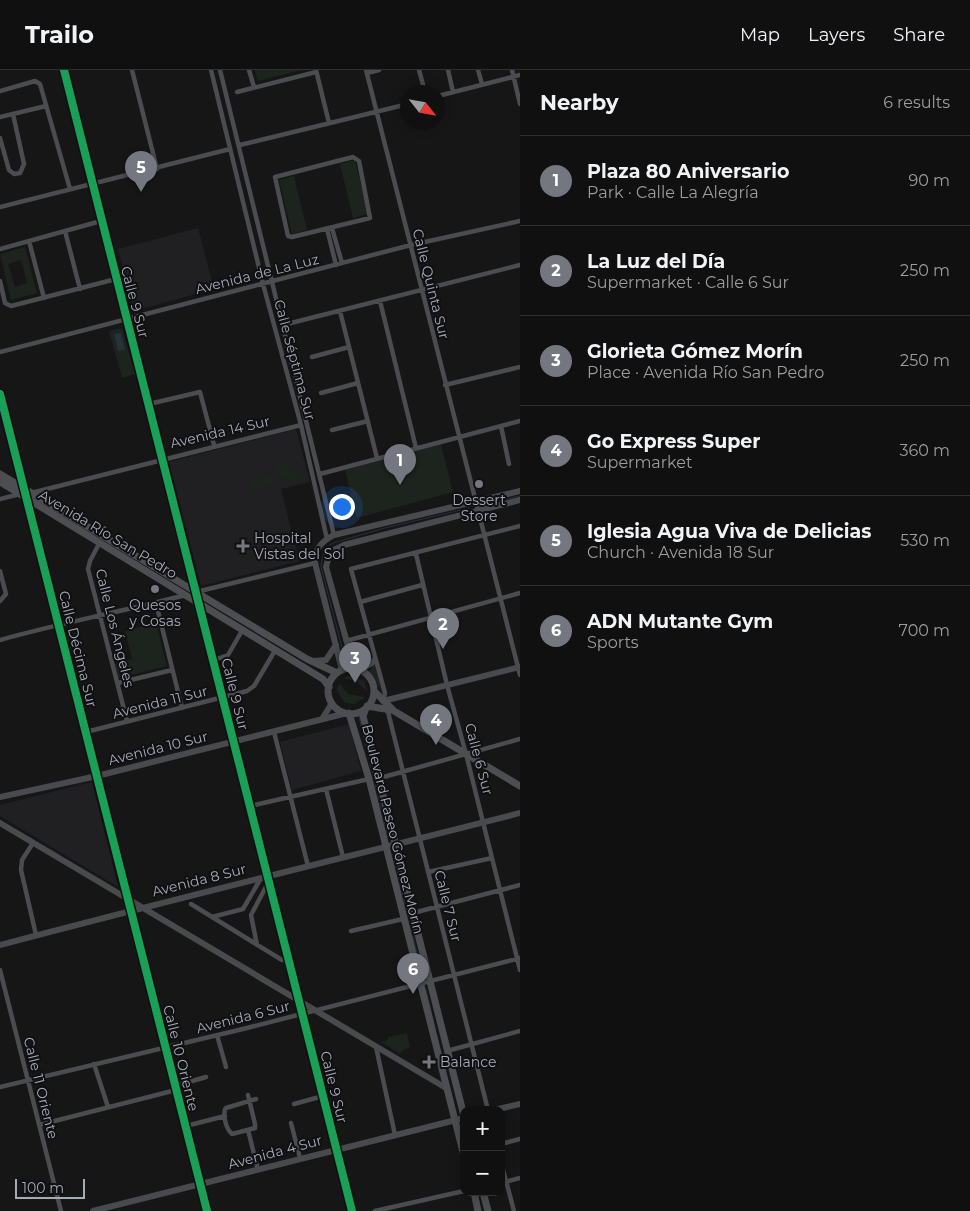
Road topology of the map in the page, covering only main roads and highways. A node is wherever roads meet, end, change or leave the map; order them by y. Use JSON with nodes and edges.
{"nodes":[{"id":1,"x":0,"y":474,"type":"edge"},
{"id":2,"x":0,"y":482,"type":"edge"},
{"id":3,"x":520,"y":490,"type":"edge"},
{"id":4,"x":25,"y":494,"type":"junction"},
{"id":5,"x":520,"y":500,"type":"edge"},
{"id":6,"x":336,"y":645,"type":"junction"},
{"id":7,"x":312,"y":661,"type":"junction"},
{"id":8,"x":519,"y":667,"type":"edge"},
{"id":9,"x":358,"y":669,"type":"junction"},
{"id":10,"x":339,"y":671,"type":"junction"},
{"id":11,"x":329,"y":687,"type":"junction"},
{"id":12,"x":374,"y":691,"type":"junction"},
{"id":13,"x":383,"y":701,"type":"junction"},
{"id":14,"x":332,"y":703,"type":"junction"},
{"id":15,"x":367,"y":707,"type":"junction"},
{"id":16,"x":390,"y":710,"type":"junction"},
{"id":17,"x":348,"y":713,"type":"junction"},
{"id":18,"x":321,"y":720,"type":"junction"},
{"id":19,"x":520,"y":786,"type":"edge"},
{"id":20,"x":0,"y":797,"type":"edge"},
{"id":21,"x":520,"y":812,"type":"edge"},
{"id":22,"x":0,"y":823,"type":"edge"},
{"id":23,"x":396,"y":845,"type":"junction"},
{"id":24,"x":386,"y":848,"type":"junction"},
{"id":25,"x":141,"y":907,"type":"junction"},
{"id":26,"x":0,"y":945,"type":"edge"},
{"id":27,"x":446,"y":1088,"type":"junction"},
{"id":28,"x":460,"y":1102,"type":"junction"},
{"id":29,"x":520,"y":1104,"type":"edge"},
{"id":30,"x":461,"y":1106,"type":"edge"},
{"id":31,"x":505,"y":1107,"type":"edge"},
{"id":32,"x":460,"y":1118,"type":"edge"},
{"id":33,"x":454,"y":1120,"type":"junction"},
{"id":34,"x":463,"y":1151,"type":"edge"},
{"id":35,"x":475,"y":1196,"type":"edge"},
{"id":36,"x":484,"y":1196,"type":"edge"},
{"id":37,"x":92,"y":1211,"type":"edge"},
{"id":38,"x":478,"y":1211,"type":"edge"},
{"id":39,"x":488,"y":1211,"type":"edge"}],
"edges":[{"from":1,"to":4,"type":"main road","name":"Avenida Río San Pedro"},
{"from":2,"to":4,"type":"main road","name":"Avenida Río San Pedro"},
{"from":3,"to":6,"type":"main road"},
{"from":4,"to":7,"type":"main road","name":"Avenida Río San Pedro"},
{"from":4,"to":11,"type":"main road","name":"Avenida Río San Pedro"},
{"from":5,"to":9,"type":"main road"},
{"from":6,"to":7,"type":"main road"},
{"from":6,"to":10,"type":"main road"},
{"from":7,"to":10,"type":"main road","name":"Avenida Río San Pedro"},
{"from":8,"to":13,"type":"main road"},
{"from":9,"to":10,"type":"main road"},
{"from":9,"to":12,"type":"main road"},
{"from":10,"to":11,"type":"main road"},
{"from":11,"to":14,"type":"main road"},
{"from":12,"to":13,"type":"main road"},
{"from":12,"to":15,"type":"main road"},
{"from":13,"to":16,"type":"main road"},
{"from":14,"to":17,"type":"main road"},
{"from":14,"to":18,"type":"main road"},
{"from":15,"to":16,"type":"main road"},
{"from":15,"to":17,"type":"main road"},
{"from":15,"to":23,"type":"main road","name":"Boulevard Paseo Gómez Morín"},
{"from":16,"to":19,"type":"main road"},
{"from":17,"to":18,"type":"main road","name":"Avenida 10 Sur"},
{"from":17,"to":24,"type":"main road","name":"Boulevard Paseo Gómez Morín"},
{"from":18,"to":20,"type":"main road","name":"Avenida 10 Sur"},
{"from":21,"to":23,"type":"main road","name":"Avenida 8 Sur"},
{"from":22,"to":25,"type":"main road"},
{"from":23,"to":24,"type":"main road","name":"Avenida 8 Sur"},
{"from":23,"to":28,"type":"main road","name":"Boulevard Paseo Gómez Morín"},
{"from":24,"to":25,"type":"main road","name":"Avenida 8 Sur"},
{"from":24,"to":27,"type":"main road","name":"Boulevard Paseo Gómez Morín"},
{"from":25,"to":26,"type":"main road","name":"Avenida 8 Sur"},
{"from":25,"to":27,"type":"main road"},
{"from":27,"to":28,"type":"main road"},
{"from":27,"to":33,"type":"main road","name":"Boulevard Paseo Gómez Morín"},
{"from":28,"to":30,"type":"main road","name":"Boulevard Paseo Gómez Morín"},
{"from":29,"to":31,"type":"main road"},
{"from":32,"to":33,"type":"main road","name":"Avenida 4 Sur"},
{"from":33,"to":34,"type":"main road","name":"Boulevard Paseo Gómez Morín"},
{"from":33,"to":37,"type":"main road","name":"Avenida 4 Sur"},
{"from":35,"to":38,"type":"main road"},
{"from":36,"to":39,"type":"main road"}]}
